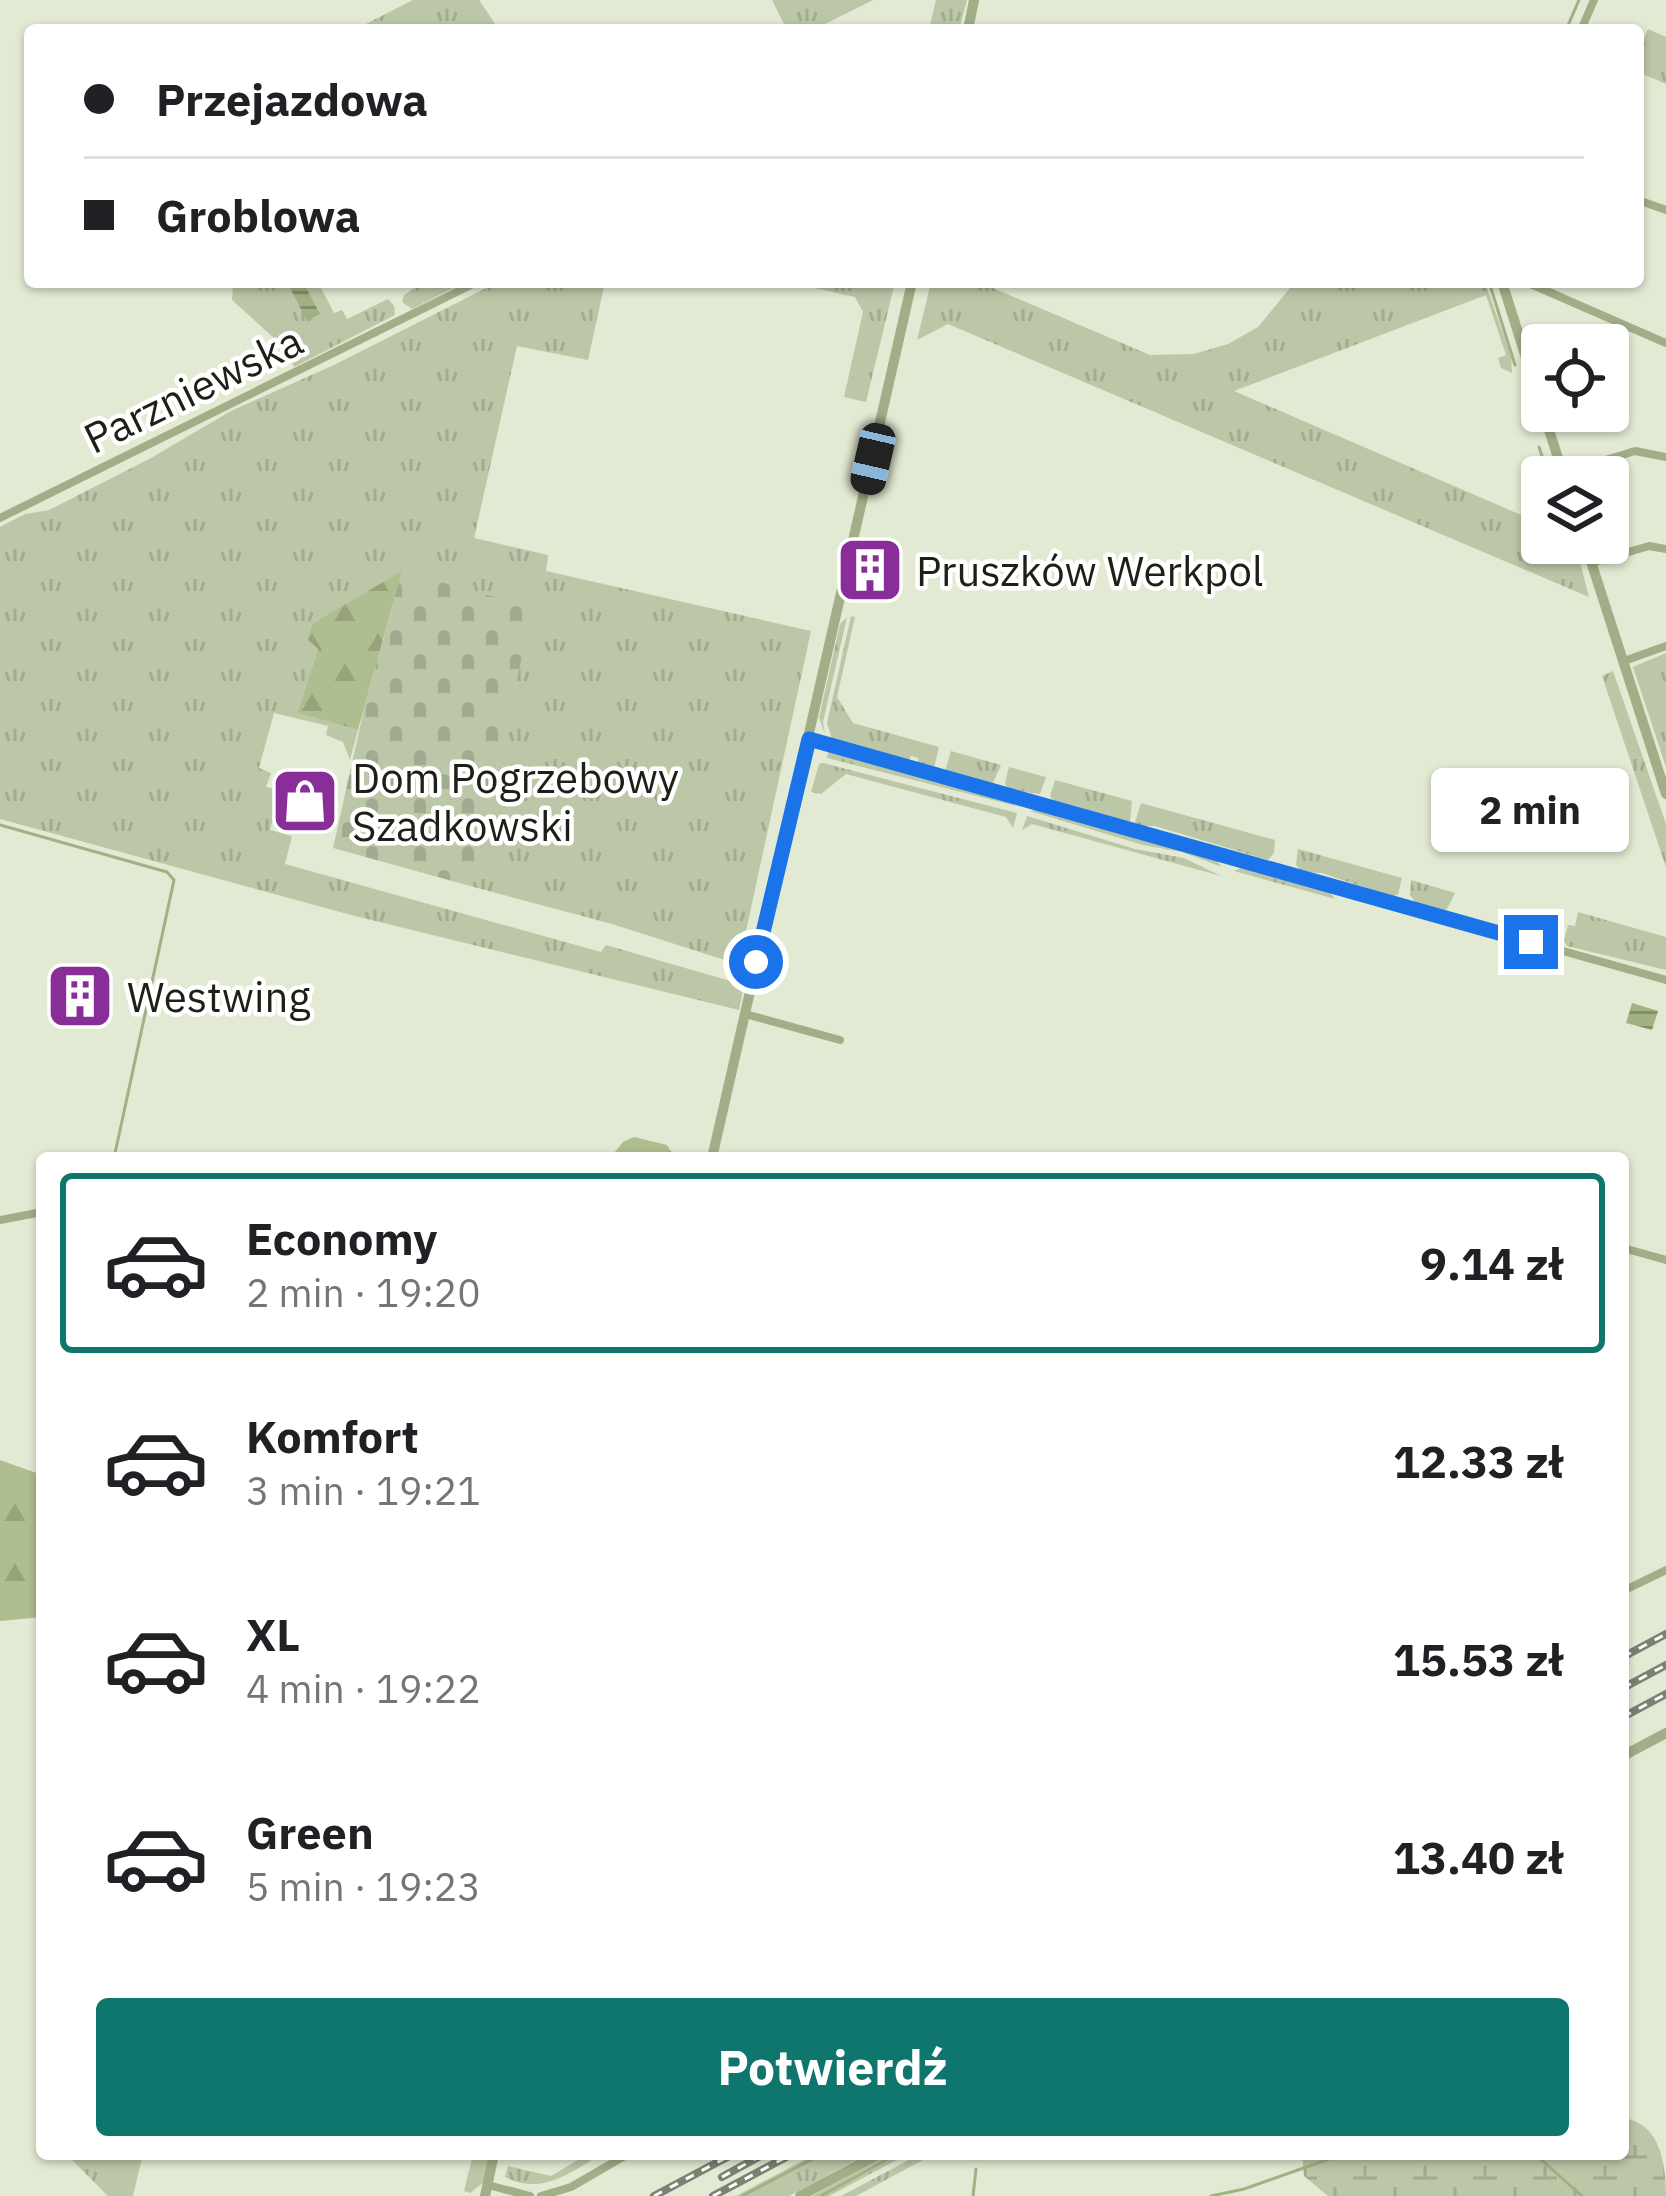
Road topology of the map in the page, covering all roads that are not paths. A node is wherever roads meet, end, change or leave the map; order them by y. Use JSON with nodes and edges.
{"nodes":[{"id":1,"x":465,"y":288,"type":"edge"},
{"id":2,"x":911,"y":288,"type":"edge"},
{"id":3,"x":1504,"y":288,"type":"edge"},
{"id":4,"x":1540,"y":288,"type":"edge"},
{"id":5,"x":1521,"y":343,"type":"edge"},
{"id":6,"x":1666,"y":343,"type":"edge"},
{"id":7,"x":1621,"y":456,"type":"edge"},
{"id":8,"x":1666,"y":457,"type":"edge"},
{"id":9,"x":0,"y":518,"type":"edge"},
{"id":10,"x":1666,"y":549,"type":"edge"},
{"id":11,"x":1629,"y":552,"type":"edge"},
{"id":12,"x":1591,"y":564,"type":"edge"},
{"id":13,"x":1666,"y":646,"type":"edge"},
{"id":14,"x":1622,"y":662,"type":"junction"},
{"id":15,"x":809,"y":739,"type":"junction"},
{"id":16,"x":1666,"y":794,"type":"edge"},
{"id":17,"x":1666,"y":980,"type":"edge"},
{"id":18,"x":744,"y":1013,"type":"junction"},
{"id":19,"x":840,"y":1040,"type":"dead end"},
{"id":20,"x":713,"y":1152,"type":"edge"},
{"id":21,"x":36,"y":1213,"type":"edge"},
{"id":22,"x":0,"y":1220,"type":"edge"},
{"id":23,"x":1629,"y":1250,"type":"edge"},
{"id":24,"x":1666,"y":1260,"type":"edge"},
{"id":25,"x":1666,"y":1570,"type":"edge"},
{"id":26,"x":1629,"y":1589,"type":"edge"},
{"id":27,"x":1665,"y":1736,"type":"edge"},
{"id":28,"x":1629,"y":1753,"type":"edge"},
{"id":29,"x":493,"y":2160,"type":"edge"},
{"id":30,"x":618,"y":2160,"type":"edge"},
{"id":31,"x":868,"y":2160,"type":"edge"},
{"id":32,"x":487,"y":2190,"type":"edge"},
{"id":33,"x":530,"y":2196,"type":"edge"},
{"id":34,"x":541,"y":2196,"type":"edge"},
{"id":35,"x":800,"y":2196,"type":"edge"}],
"edges":[{"from":1,"to":9,"type":"street","name":"Parzniewska"},
{"from":2,"to":15,"type":"street"},
{"from":3,"to":5,"type":"street"},
{"from":4,"to":6,"type":"street"},
{"from":7,"to":8,"type":"street"},
{"from":10,"to":11,"type":"street"},
{"from":12,"to":14,"type":"street"},
{"from":13,"to":14,"type":"street"},
{"from":14,"to":16,"type":"street"},
{"from":15,"to":17,"type":"street"},
{"from":15,"to":18,"type":"street"},
{"from":18,"to":19,"type":"street"},
{"from":18,"to":20,"type":"street"},
{"from":21,"to":22,"type":"street"},
{"from":23,"to":24,"type":"street"},
{"from":25,"to":26,"type":"street"},
{"from":27,"to":28,"type":"street"},
{"from":29,"to":32,"type":"street"},
{"from":30,"to":34,"type":"street"},
{"from":31,"to":35,"type":"street"},
{"from":32,"to":33,"type":"street"}]}
